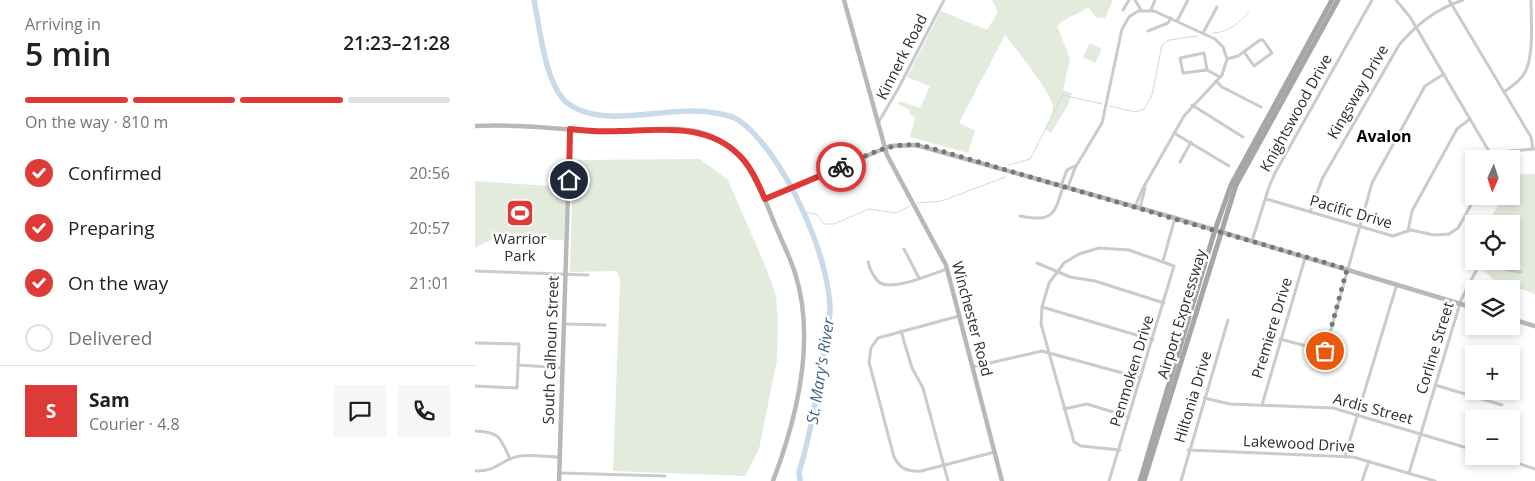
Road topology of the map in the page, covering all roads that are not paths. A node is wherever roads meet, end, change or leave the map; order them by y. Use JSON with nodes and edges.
{"nodes":[{"id":1,"x":844,"y":0,"type":"edge"},
{"id":2,"x":944,"y":0,"type":"edge"},
{"id":3,"x":1129,"y":0,"type":"edge"},
{"id":4,"x":1135,"y":0,"type":"edge"},
{"id":5,"x":1155,"y":0,"type":"edge"},
{"id":6,"x":1188,"y":0,"type":"edge"},
{"id":7,"x":1332,"y":0,"type":"edge"},
{"id":8,"x":1338,"y":0,"type":"edge"},
{"id":9,"x":1371,"y":0,"type":"edge"},
{"id":10,"x":1397,"y":0,"type":"edge"},
{"id":11,"x":1463,"y":0,"type":"edge"},
{"id":12,"x":1531,"y":0,"type":"edge"},
{"id":13,"x":1450,"y":2,"type":"edge"},
{"id":14,"x":1217,"y":7,"type":"dead end"},
{"id":15,"x":1123,"y":10,"type":"dead end"},
{"id":16,"x":1143,"y":10,"type":"junction"},
{"id":17,"x":1151,"y":10,"type":"junction"},
{"id":18,"x":1171,"y":18,"type":"junction"},
{"id":19,"x":1177,"y":21,"type":"junction"},
{"id":20,"x":1415,"y":26,"type":"junction"},
{"id":21,"x":1148,"y":31,"type":"dead end"},
{"id":22,"x":1203,"y":33,"type":"junction"},
{"id":23,"x":1243,"y":52,"type":"junction"},
{"id":24,"x":1227,"y":59,"type":"junction"},
{"id":25,"x":1207,"y":70,"type":"junction"},
{"id":26,"x":1444,"y":74,"type":"junction"},
{"id":27,"x":1220,"y":77,"type":"junction"},
{"id":28,"x":1216,"y":81,"type":"junction"},
{"id":29,"x":1504,"y":92,"type":"junction"},
{"id":30,"x":1192,"y":105,"type":"junction"},
{"id":31,"x":1261,"y":107,"type":"dead end"},
{"id":32,"x":1470,"y":119,"type":"junction"},
{"id":33,"x":878,"y":124,"type":"junction"},
{"id":34,"x":475,"y":126,"type":"edge"},
{"id":35,"x":570,"y":129,"type":"junction"},
{"id":36,"x":1174,"y":133,"type":"junction"},
{"id":37,"x":1243,"y":136,"type":"dead end"},
{"id":38,"x":1191,"y":142,"type":"junction"},
{"id":39,"x":885,"y":148,"type":"junction"},
{"id":40,"x":1534,"y":149,"type":"edge"},
{"id":41,"x":1491,"y":150,"type":"edge"},
{"id":42,"x":1517,"y":150,"type":"edge"},
{"id":43,"x":1180,"y":162,"type":"dead end"},
{"id":44,"x":1076,"y":166,"type":"junction"},
{"id":45,"x":1229,"y":166,"type":"dead end"},
{"id":46,"x":1064,"y":186,"type":"junction"},
{"id":47,"x":765,"y":199,"type":"junction"},
{"id":48,"x":1266,"y":199,"type":"junction"},
{"id":49,"x":1471,"y":205,"type":"edge"},
{"id":50,"x":1138,"y":208,"type":"junction"},
{"id":51,"x":1310,"y":212,"type":"junction"},
{"id":52,"x":1020,"y":216,"type":"dead end"},
{"id":53,"x":1175,"y":218,"type":"junction"},
{"id":54,"x":1359,"y":227,"type":"junction"},
{"id":55,"x":1408,"y":230,"type":"junction"},
{"id":56,"x":1217,"y":231,"type":"junction"},
{"id":57,"x":1252,"y":242,"type":"junction"},
{"id":58,"x":904,"y":248,"type":"dead end"},
{"id":59,"x":1305,"y":258,"type":"junction"},
{"id":60,"x":1163,"y":260,"type":"junction"},
{"id":61,"x":868,"y":262,"type":"dead end"},
{"id":62,"x":1037,"y":263,"type":"dead end"},
{"id":63,"x":947,"y":269,"type":"junction"},
{"id":64,"x":1347,"y":269,"type":"junction"},
{"id":65,"x":1477,"y":270,"type":"edge"},
{"id":66,"x":1512,"y":270,"type":"edge"},
{"id":67,"x":475,"y":271,"type":"edge"},
{"id":68,"x":1056,"y":272,"type":"junction"},
{"id":69,"x":1521,"y":272,"type":"dead end"},
{"id":70,"x":566,"y":274,"type":"junction"},
{"id":71,"x":587,"y":275,"type":"dead end"},
{"id":72,"x":919,"y":278,"type":"junction"},
{"id":73,"x":1397,"y":284,"type":"junction"},
{"id":74,"x":1164,"y":303,"type":"junction"},
{"id":75,"x":1460,"y":304,"type":"junction"},
{"id":76,"x":1465,"y":305,"type":"edge"},
{"id":77,"x":1041,"y":307,"type":"junction"},
{"id":78,"x":959,"y":316,"type":"junction"},
{"id":79,"x":1227,"y":320,"type":"dead end"},
{"id":80,"x":1520,"y":322,"type":"edge"},
{"id":81,"x":565,"y":324,"type":"junction"},
{"id":82,"x":605,"y":325,"type":"dead end"},
{"id":83,"x":1535,"y":326,"type":"edge"},
{"id":84,"x":901,"y":331,"type":"junction"},
{"id":85,"x":1280,"y":339,"type":"junction"},
{"id":86,"x":1153,"y":340,"type":"junction"},
{"id":87,"x":475,"y":343,"type":"edge"},
{"id":88,"x":1049,"y":352,"type":"junction"},
{"id":89,"x":518,"y":365,"type":"junction"},
{"id":90,"x":564,"y":368,"type":"junction"},
{"id":91,"x":973,"y":368,"type":"junction"},
{"id":92,"x":1141,"y":378,"type":"junction"},
{"id":93,"x":475,"y":386,"type":"edge"},
{"id":94,"x":1435,"y":386,"type":"junction"},
{"id":95,"x":1204,"y":398,"type":"junction"},
{"id":96,"x":1502,"y":405,"type":"dead end"},
{"id":97,"x":1262,"y":406,"type":"junction"},
{"id":98,"x":1064,"y":409,"type":"junction"},
{"id":99,"x":1359,"y":416,"type":"junction"},
{"id":100,"x":1129,"y":417,"type":"junction"},
{"id":101,"x":475,"y":431,"type":"edge"},
{"id":102,"x":1421,"y":434,"type":"junction"},
{"id":103,"x":1465,"y":447,"type":"edge"},
{"id":104,"x":1120,"y":450,"type":"junction"},
{"id":105,"x":1189,"y":450,"type":"junction"},
{"id":106,"x":995,"y":452,"type":"junction"},
{"id":107,"x":1345,"y":456,"type":"junction"},
{"id":108,"x":560,"y":457,"type":"junction"},
{"id":109,"x":510,"y":459,"type":"junction"},
{"id":110,"x":1369,"y":461,"type":"junction"},
{"id":111,"x":1520,"y":464,"type":"edge"},
{"id":112,"x":944,"y":465,"type":"junction"},
{"id":113,"x":1533,"y":468,"type":"edge"},
{"id":114,"x":475,"y":471,"type":"edge"},
{"id":115,"x":560,"y":473,"type":"junction"},
{"id":116,"x":1409,"y":473,"type":"junction"},
{"id":117,"x":665,"y":476,"type":"dead end"},
{"id":118,"x":559,"y":481,"type":"edge"},
{"id":119,"x":773,"y":481,"type":"edge"},
{"id":120,"x":948,"y":481,"type":"edge"},
{"id":121,"x":1002,"y":481,"type":"edge"},
{"id":122,"x":1109,"y":481,"type":"edge"},
{"id":123,"x":1140,"y":481,"type":"edge"},
{"id":124,"x":1145,"y":481,"type":"edge"},
{"id":125,"x":1181,"y":481,"type":"edge"},
{"id":126,"x":1362,"y":481,"type":"edge"},
{"id":127,"x":1435,"y":481,"type":"edge"}],
"edges":[{"from":1,"to":33,"type":"main road","name":"Winchester Road"},
{"from":2,"to":33,"type":"street","name":"Kinnerk Road"},
{"from":3,"to":15,"type":"street"},
{"from":4,"to":16,"type":"street"},
{"from":5,"to":17,"type":"street"},
{"from":6,"to":19,"type":"street"},
{"from":7,"to":56,"type":"main road","name":"Airport Expressway"},
{"from":8,"to":56,"type":"main road","name":"Airport Expressway"},
{"from":9,"to":48,"type":"street","name":"Knightswood Drive"},
{"from":10,"to":20,"type":"street"},
{"from":11,"to":13,"type":"street","name":"Kingsway Drive"},
{"from":12,"to":29,"type":"street"},
{"from":13,"to":20,"type":"street","name":"Kingsway Drive"},
{"from":13,"to":29,"type":"street"},
{"from":14,"to":22,"type":"street"},
{"from":16,"to":17,"type":"street"},
{"from":16,"to":44,"type":"street"},
{"from":17,"to":18,"type":"street"},
{"from":18,"to":19,"type":"street"},
{"from":18,"to":21,"type":"street"},
{"from":19,"to":22,"type":"street"},
{"from":20,"to":26,"type":"street"},
{"from":20,"to":51,"type":"street","name":"Kingsway Drive"},
{"from":22,"to":24,"type":"street"},
{"from":23,"to":23,"type":"street"},
{"from":23,"to":24,"type":"street"},
{"from":24,"to":27,"type":"street"},
{"from":25,"to":25,"type":"street"},
{"from":25,"to":27,"type":"street"},
{"from":26,"to":32,"type":"street"},
{"from":26,"to":54,"type":"street"},
{"from":27,"to":28,"type":"street"},
{"from":28,"to":30,"type":"street"},
{"from":28,"to":31,"type":"street"},
{"from":29,"to":40,"type":"street"},
{"from":30,"to":36,"type":"street"},
{"from":30,"to":37,"type":"street"},
{"from":32,"to":41,"type":"street"},
{"from":32,"to":55,"type":"street"},
{"from":33,"to":39,"type":"main road","name":"Winchester Road"},
{"from":34,"to":35,"type":"main road"},
{"from":35,"to":47,"type":"main road"},
{"from":35,"to":70,"type":"main road","name":"South Calhoun Street"},
{"from":36,"to":38,"type":"street"},
{"from":36,"to":50,"type":"street"},
{"from":38,"to":43,"type":"street"},
{"from":38,"to":45,"type":"street"},
{"from":39,"to":46,"type":"main road"},
{"from":39,"to":47,"type":"main road"},
{"from":39,"to":63,"type":"main road","name":"Winchester Road"},
{"from":40,"to":42,"type":"street"},
{"from":44,"to":46,"type":"street"},
{"from":44,"to":46,"type":"street"},
{"from":46,"to":50,"type":"main road"},
{"from":46,"to":52,"type":"street"},
{"from":47,"to":119,"type":"main road"},
{"from":48,"to":51,"type":"street","name":"Pacific Drive"},
{"from":48,"to":57,"type":"street","name":"Knightswood Drive"},
{"from":49,"to":55,"type":"street","name":"Pacific Drive"},
{"from":50,"to":53,"type":"main road"},
{"from":51,"to":54,"type":"street","name":"Pacific Drive"},
{"from":53,"to":56,"type":"main road"},
{"from":53,"to":60,"type":"street"},
{"from":54,"to":55,"type":"street","name":"Pacific Drive"},
{"from":54,"to":64,"type":"street"},
{"from":56,"to":57,"type":"main road"},
{"from":56,"to":123,"type":"main road","name":"Airport Expressway"},
{"from":56,"to":124,"type":"main road","name":"Airport Expressway"},
{"from":57,"to":59,"type":"main road"},
{"from":58,"to":72,"type":"street"},
{"from":59,"to":64,"type":"main road"},
{"from":59,"to":85,"type":"street","name":"Premiere Drive"},
{"from":60,"to":68,"type":"street"},
{"from":60,"to":74,"type":"street","name":"Penmoken Drive"},
{"from":61,"to":72,"type":"street"},
{"from":62,"to":68,"type":"street"},
{"from":63,"to":72,"type":"street"},
{"from":63,"to":78,"type":"main road","name":"Winchester Road"},
{"from":64,"to":73,"type":"main road"},
{"from":64,"to":85,"type":"street"},
{"from":65,"to":75,"type":"street","name":"Corline Street"},
{"from":66,"to":69,"type":"street"},
{"from":67,"to":70,"type":"street"},
{"from":68,"to":74,"type":"street"},
{"from":68,"to":77,"type":"street"},
{"from":70,"to":71,"type":"street"},
{"from":70,"to":81,"type":"main road","name":"South Calhoun Street"},
{"from":73,"to":75,"type":"main road"},
{"from":73,"to":99,"type":"street"},
{"from":74,"to":86,"type":"street","name":"Penmoken Drive"},
{"from":75,"to":76,"type":"main road"},
{"from":75,"to":94,"type":"street","name":"Corline Street"},
{"from":77,"to":86,"type":"street"},
{"from":77,"to":88,"type":"street"},
{"from":78,"to":84,"type":"street"},
{"from":78,"to":91,"type":"main road","name":"Winchester Road"},
{"from":79,"to":95,"type":"street","name":"Hiltonia Drive"},
{"from":80,"to":83,"type":"main road"},
{"from":81,"to":82,"type":"street"},
{"from":81,"to":90,"type":"main road","name":"South Calhoun Street"},
{"from":84,"to":112,"type":"street"},
{"from":84,"to":112,"type":"street"},
{"from":85,"to":97,"type":"street","name":"Premiere Drive"},
{"from":86,"to":92,"type":"street","name":"Penmoken Drive"},
{"from":87,"to":89,"type":"street"},
{"from":88,"to":91,"type":"street"},
{"from":88,"to":92,"type":"street"},
{"from":88,"to":98,"type":"street"},
{"from":89,"to":90,"type":"street"},
{"from":89,"to":93,"type":"street"},
{"from":90,"to":108,"type":"main road","name":"South Calhoun Street"},
{"from":91,"to":106,"type":"main road","name":"Winchester Road"},
{"from":92,"to":100,"type":"street","name":"Penmoken Drive"},
{"from":94,"to":96,"type":"street"},
{"from":94,"to":102,"type":"street","name":"Corline Street"},
{"from":95,"to":97,"type":"street","name":"Ardis Street"},
{"from":95,"to":105,"type":"street","name":"Hiltonia Drive"},
{"from":97,"to":99,"type":"street","name":"Ardis Street"},
{"from":98,"to":100,"type":"street"},
{"from":98,"to":104,"type":"street"},
{"from":99,"to":102,"type":"street","name":"Ardis Street"},
{"from":99,"to":107,"type":"street"},
{"from":100,"to":104,"type":"street","name":"Penmoken Drive"},
{"from":101,"to":109,"type":"street"},
{"from":102,"to":103,"type":"street","name":"Ardis Street"},
{"from":102,"to":116,"type":"street","name":"Corline Street"},
{"from":104,"to":122,"type":"street","name":"Penmoken Drive"},
{"from":105,"to":107,"type":"street","name":"Lakewood Drive"},
{"from":105,"to":125,"type":"street","name":"Hiltonia Drive"},
{"from":106,"to":112,"type":"street"},
{"from":106,"to":121,"type":"main road","name":"Winchester Road"},
{"from":107,"to":110,"type":"street","name":"Lakewood Drive"},
{"from":108,"to":109,"type":"street"},
{"from":108,"to":115,"type":"main road","name":"South Calhoun Street"},
{"from":109,"to":114,"type":"street"},
{"from":110,"to":116,"type":"street","name":"Lakewood Drive"},
{"from":110,"to":126,"type":"street"},
{"from":111,"to":113,"type":"street"},
{"from":112,"to":120,"type":"street"},
{"from":115,"to":117,"type":"street"},
{"from":115,"to":118,"type":"main road","name":"South Calhoun Street"},
{"from":116,"to":127,"type":"street","name":"Lakewood Drive"}]}
